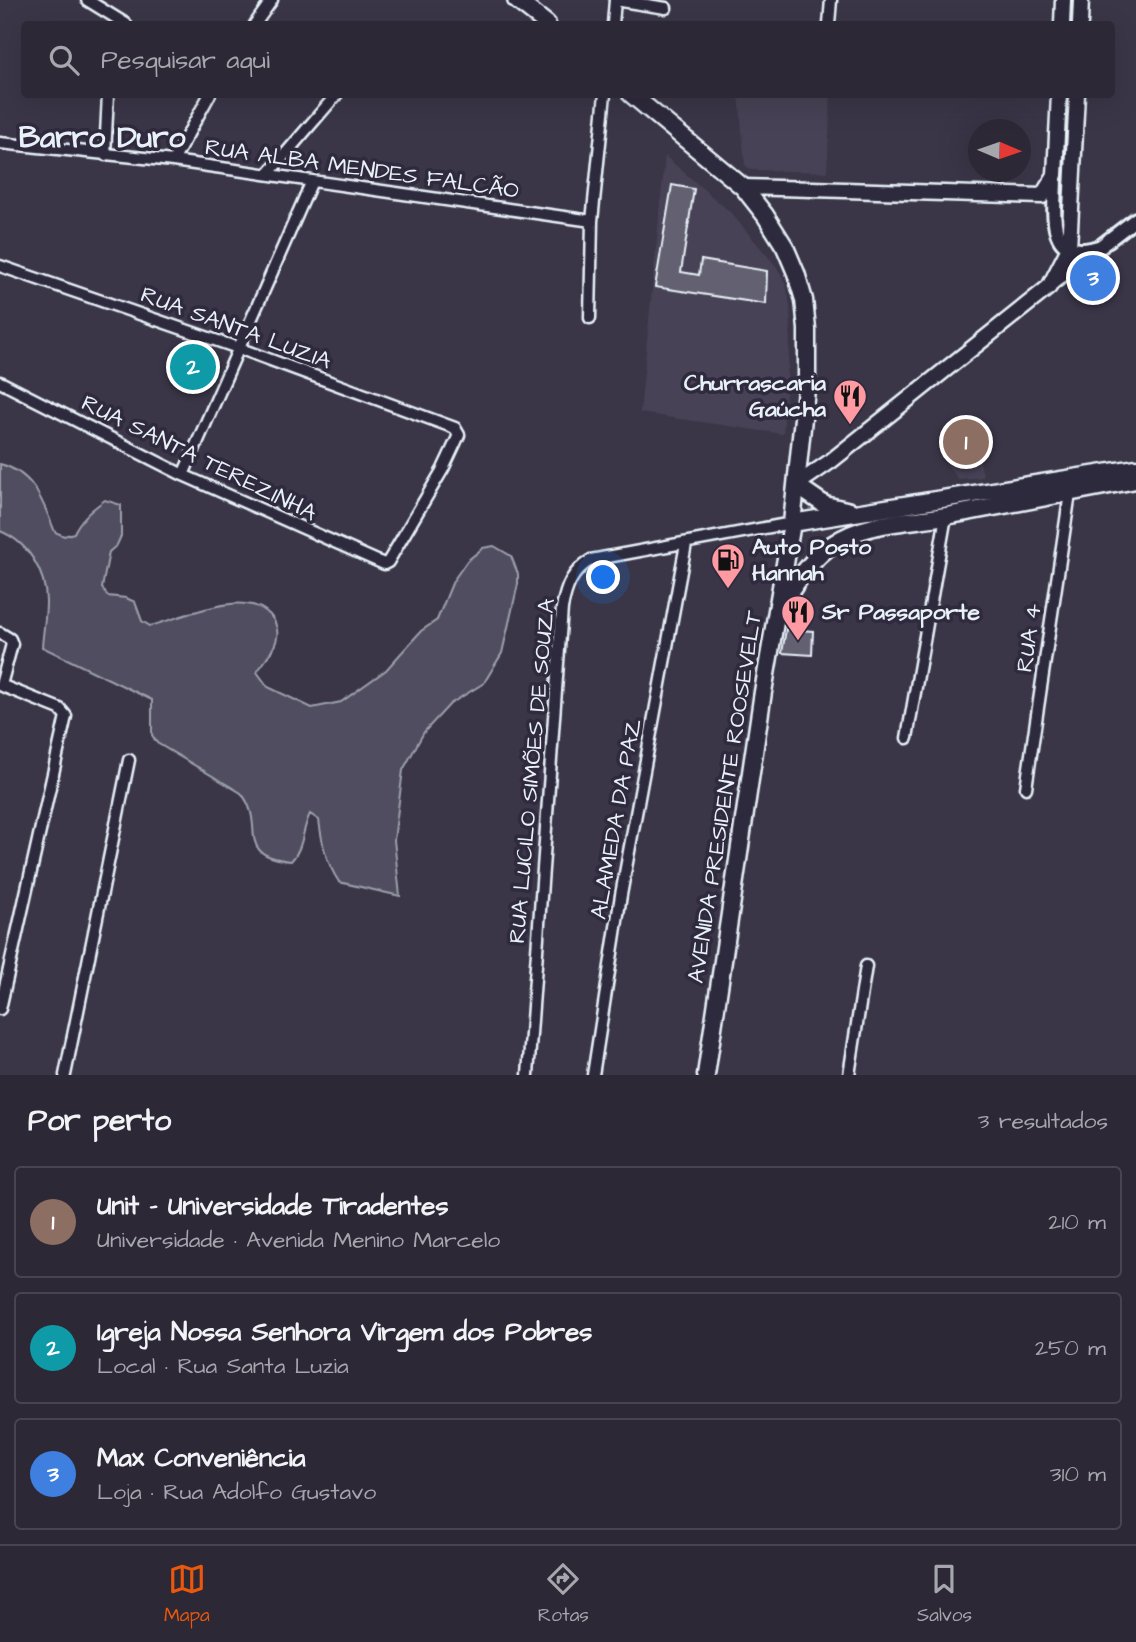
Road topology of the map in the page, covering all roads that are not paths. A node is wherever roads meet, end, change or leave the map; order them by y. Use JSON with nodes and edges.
{"nodes":[{"id":1,"x":87,"y":0,"type":"edge"},
{"id":2,"x":272,"y":0,"type":"edge"},
{"id":3,"x":516,"y":0,"type":"edge"},
{"id":4,"x":615,"y":0,"type":"edge"},
{"id":5,"x":831,"y":0,"type":"edge"},
{"id":6,"x":1063,"y":0,"type":"edge"},
{"id":7,"x":1081,"y":0,"type":"edge"},
{"id":8,"x":666,"y":8,"type":"dead end"},
{"id":9,"x":112,"y":21,"type":"edge"},
{"id":10,"x":257,"y":21,"type":"edge"},
{"id":11,"x":543,"y":21,"type":"edge"},
{"id":12,"x":612,"y":21,"type":"edge"},
{"id":13,"x":829,"y":21,"type":"edge"},
{"id":14,"x":1062,"y":21,"type":"edge"},
{"id":15,"x":1080,"y":21,"type":"edge"},
{"id":16,"x":108,"y":98,"type":"edge"},
{"id":17,"x":208,"y":98,"type":"edge"},
{"id":18,"x":334,"y":98,"type":"edge"},
{"id":19,"x":605,"y":98,"type":"edge"},
{"id":20,"x":636,"y":98,"type":"edge"},
{"id":21,"x":1059,"y":98,"type":"edge"},
{"id":22,"x":1077,"y":98,"type":"edge"},
{"id":23,"x":0,"y":143,"type":"edge"},
{"id":24,"x":105,"y":155,"type":"junction"},
{"id":25,"x":173,"y":161,"type":"junction"},
{"id":26,"x":268,"y":174,"type":"junction"},
{"id":27,"x":1055,"y":174,"type":"junction"},
{"id":28,"x":312,"y":181,"type":"junction"},
{"id":29,"x":743,"y":187,"type":"junction"},
{"id":30,"x":1136,"y":219,"type":"edge"},
{"id":31,"x":592,"y":221,"type":"junction"},
{"id":32,"x":1102,"y":246,"type":"junction"},
{"id":33,"x":1069,"y":248,"type":"junction"},
{"id":34,"x":0,"y":266,"type":"edge"},
{"id":35,"x":1048,"y":287,"type":"junction"},
{"id":36,"x":590,"y":318,"type":"dead end"},
{"id":37,"x":238,"y":348,"type":"junction"},
{"id":38,"x":0,"y":382,"type":"edge"},
{"id":39,"x":1136,"y":467,"type":"edge"},
{"id":40,"x":183,"y":475,"type":"junction"},
{"id":41,"x":1136,"y":480,"type":"edge"},
{"id":42,"x":796,"y":485,"type":"junction"},
{"id":43,"x":1070,"y":493,"type":"junction"},
{"id":44,"x":866,"y":513,"type":"junction"},
{"id":45,"x":946,"y":516,"type":"junction"},
{"id":46,"x":792,"y":523,"type":"junction"},
{"id":47,"x":686,"y":544,"type":"junction"},
{"id":48,"x":384,"y":564,"type":"joint"},
{"id":49,"x":775,"y":617,"type":"junction"},
{"id":50,"x":0,"y":633,"type":"edge"},
{"id":51,"x":0,"y":685,"type":"edge"},
{"id":52,"x":906,"y":738,"type":"dead end"},
{"id":53,"x":129,"y":760,"type":"dead end"},
{"id":54,"x":1026,"y":788,"type":"dead end"},
{"id":55,"x":866,"y":966,"type":"dead end"},
{"id":56,"x":0,"y":1009,"type":"edge"},
{"id":57,"x":65,"y":1075,"type":"edge"},
{"id":58,"x":527,"y":1075,"type":"edge"},
{"id":59,"x":593,"y":1075,"type":"edge"},
{"id":60,"x":706,"y":1075,"type":"edge"},
{"id":61,"x":849,"y":1075,"type":"edge"}],
"edges":[{"from":1,"to":9,"type":"street"},
{"from":2,"to":10,"type":"street"},
{"from":3,"to":11,"type":"main road"},
{"from":4,"to":8,"type":"street"},
{"from":4,"to":12,"type":"street"},
{"from":5,"to":13,"type":"street"},
{"from":6,"to":14,"type":"main road"},
{"from":7,"to":15,"type":"main road"},
{"from":16,"to":24,"type":"street"},
{"from":17,"to":25,"type":"street"},
{"from":18,"to":26,"type":"street"},
{"from":19,"to":31,"type":"street"},
{"from":20,"to":29,"type":"main road","name":"AVENIDA PRESIDENTE ROOSEVELT"},
{"from":21,"to":27,"type":"main road"},
{"from":22,"to":33,"type":"main road"},
{"from":23,"to":24,"type":"street","name":"RUA ALBA MENDES FALCÃO"},
{"from":24,"to":25,"type":"street","name":"RUA ALBA MENDES FALCÃO"},
{"from":25,"to":26,"type":"street","name":"RUA ALBA MENDES FALCÃO"},
{"from":26,"to":28,"type":"street","name":"RUA ALBA MENDES FALCÃO"},
{"from":27,"to":29,"type":"main road"},
{"from":27,"to":33,"type":"street"},
{"from":28,"to":31,"type":"street","name":"RUA ALBA MENDES FALCÃO"},
{"from":28,"to":37,"type":"street"},
{"from":29,"to":42,"type":"main road","name":"AVENIDA PRESIDENTE ROOSEVELT"},
{"from":30,"to":32,"type":"street"},
{"from":31,"to":36,"type":"street"},
{"from":32,"to":33,"type":"street"},
{"from":32,"to":35,"type":"street"},
{"from":33,"to":35,"type":"main road"},
{"from":34,"to":37,"type":"street","name":"RUA SANTA LUZIA"},
{"from":35,"to":42,"type":"main road"},
{"from":37,"to":40,"type":"street"},
{"from":37,"to":48,"type":"street","name":"RUA SANTA LUZIA"},
{"from":38,"to":40,"type":"street","name":"RUA SANTA TEREZINHA"},
{"from":39,"to":44,"type":"main road"},
{"from":40,"to":48,"type":"street","name":"RUA SANTA TEREZINHA"},
{"from":41,"to":43,"type":"main road"},
{"from":42,"to":44,"type":"main road"},
{"from":42,"to":46,"type":"main road","name":"AVENIDA PRESIDENTE ROOSEVELT"},
{"from":43,"to":45,"type":"main road"},
{"from":43,"to":54,"type":"street","name":"RUA 4"},
{"from":44,"to":46,"type":"main road"},
{"from":45,"to":49,"type":"main road"},
{"from":45,"to":52,"type":"street"},
{"from":46,"to":47,"type":"street","name":"RUA LUCILO SIMÕES DE SOUZA"},
{"from":46,"to":49,"type":"main road","name":"AVENIDA PRESIDENTE ROOSEVELT"},
{"from":47,"to":58,"type":"street","name":"RUA LUCILO SIMÕES DE SOUZA"},
{"from":47,"to":59,"type":"street","name":"ALAMEDA DA PAZ"},
{"from":49,"to":60,"type":"main road","name":"AVENIDA PRESIDENTE ROOSEVELT"},
{"from":50,"to":51,"type":"street"},
{"from":51,"to":56,"type":"street"},
{"from":53,"to":57,"type":"street"},
{"from":55,"to":61,"type":"street"}]}
